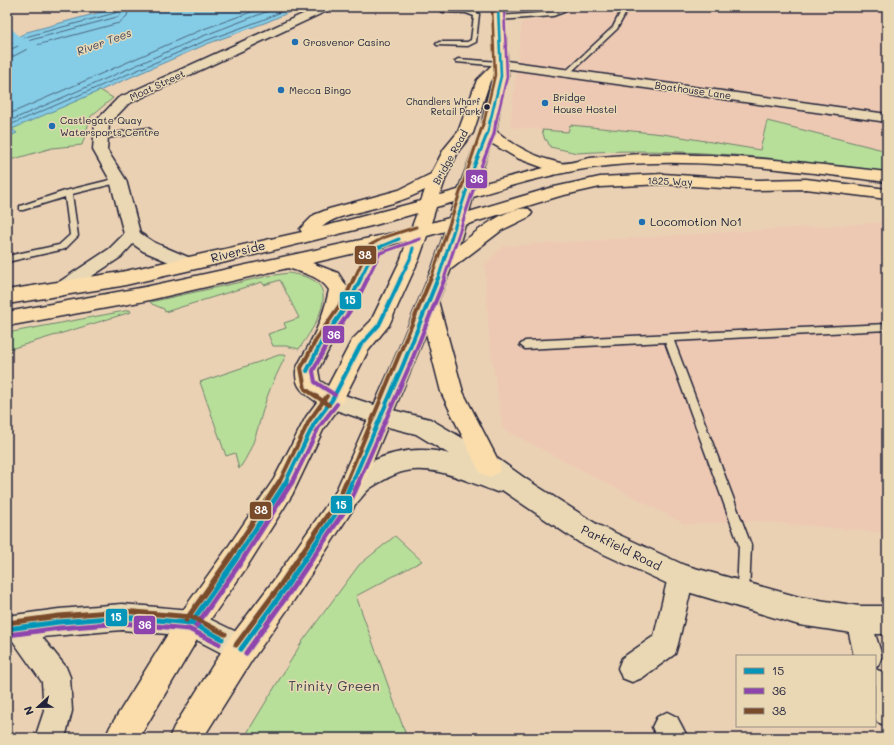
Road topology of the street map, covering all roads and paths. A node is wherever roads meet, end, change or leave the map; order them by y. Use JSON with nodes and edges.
{"nodes":[{"id":1,"x":327,"y":7,"type":"edge"},
{"id":2,"x":564,"y":7,"type":"edge"},
{"id":3,"x":626,"y":7,"type":"edge"},
{"id":4,"x":443,"y":10,"type":"dead end"},
{"id":5,"x":499,"y":13,"type":"edge"},
{"id":6,"x":439,"y":44,"type":"dead end"},
{"id":7,"x":458,"y":62,"type":"dead end"},
{"id":8,"x":500,"y":64,"type":"junction"},
{"id":9,"x":567,"y":73,"type":"junction"},
{"id":10,"x":887,"y":118,"type":"edge"},
{"id":11,"x":148,"y":130,"type":"dead end"},
{"id":12,"x":488,"y":132,"type":"junction"},
{"id":13,"x":101,"y":137,"type":"junction"},
{"id":14,"x":561,"y":169,"type":"junction"},
{"id":15,"x":438,"y":177,"type":"junction"},
{"id":16,"x":887,"y":177,"type":"edge"},
{"id":17,"x":118,"y":180,"type":"junction"},
{"id":18,"x":556,"y":192,"type":"junction"},
{"id":19,"x":68,"y":193,"type":"junction"},
{"id":20,"x":466,"y":193,"type":"junction"},
{"id":21,"x":887,"y":194,"type":"edge"},
{"id":22,"x":428,"y":204,"type":"junction"},
{"id":23,"x":23,"y":208,"type":"dead end"},
{"id":24,"x":458,"y":221,"type":"junction"},
{"id":25,"x":418,"y":233,"type":"junction"},
{"id":26,"x":132,"y":235,"type":"junction"},
{"id":27,"x":301,"y":236,"type":"junction"},
{"id":28,"x":7,"y":259,"type":"edge"},
{"id":29,"x":289,"y":262,"type":"junction"},
{"id":30,"x":189,"y":264,"type":"junction"},
{"id":31,"x":443,"y":266,"type":"junction"},
{"id":32,"x":59,"y":290,"type":"junction"},
{"id":33,"x":7,"y":297,"type":"edge"},
{"id":34,"x":428,"y":301,"type":"junction"},
{"id":35,"x":7,"y":319,"type":"edge"},
{"id":36,"x":887,"y":327,"type":"edge"},
{"id":37,"x":668,"y":337,"type":"junction"},
{"id":38,"x":321,"y":343,"type":"junction"},
{"id":39,"x":525,"y":345,"type":"dead end"},
{"id":40,"x":332,"y":400,"type":"junction"},
{"id":41,"x":380,"y":416,"type":"junction"},
{"id":42,"x":489,"y":466,"type":"junction"},
{"id":43,"x":517,"y":487,"type":"junction"},
{"id":44,"x":344,"y":501,"type":"junction"},
{"id":45,"x":681,"y":577,"type":"junction"},
{"id":46,"x":743,"y":595,"type":"junction"},
{"id":47,"x":859,"y":620,"type":"junction"},
{"id":48,"x":887,"y":620,"type":"edge"},
{"id":49,"x":191,"y":623,"type":"junction"},
{"id":50,"x":13,"y":628,"type":"edge"},
{"id":51,"x":241,"y":649,"type":"junction"},
{"id":52,"x":868,"y":655,"type":"edge"},
{"id":53,"x":632,"y":668,"type":"dead end"},
{"id":54,"x":876,"y":687,"type":"edge"},
{"id":55,"x":887,"y":712,"type":"edge"},
{"id":56,"x":50,"y":738,"type":"edge"},
{"id":57,"x":121,"y":738,"type":"edge"},
{"id":58,"x":184,"y":738,"type":"edge"}],
"edges":[{"from":1,"to":13,"type":"street","name":"Moat Street"},
{"from":2,"to":5,"type":"lane"},
{"from":3,"to":9,"type":"lane"},
{"from":4,"to":6,"type":"lane"},
{"from":5,"to":8,"type":"main road","name":"Bridge Road"},
{"from":7,"to":8,"type":"lane"},
{"from":8,"to":9,"type":"street","name":"Boathouse Lane"},
{"from":8,"to":12,"type":"main road","name":"Bridge Road"},
{"from":8,"to":15,"type":"main road","name":"Bridge Road"},
{"from":9,"to":10,"type":"street","name":"Boathouse Lane"},
{"from":11,"to":13,"type":"lane"},
{"from":12,"to":14,"type":"main road"},
{"from":12,"to":20,"type":"main road","name":"Bridge Road"},
{"from":13,"to":17,"type":"street","name":"Moat Street"},
{"from":14,"to":16,"type":"main road","name":"1825 Way"},
{"from":14,"to":20,"type":"main road","name":"1825 Way"},
{"from":15,"to":22,"type":"main road","name":"Bridge Road"},
{"from":15,"to":27,"type":"main road"},
{"from":17,"to":19,"type":"lane"},
{"from":17,"to":26,"type":"street","name":"Moat Street"},
{"from":18,"to":21,"type":"main road","name":"1825 Way"},
{"from":18,"to":24,"type":"main road","name":"1825 Way"},
{"from":18,"to":31,"type":"main road"},
{"from":19,"to":23,"type":"lane"},
{"from":19,"to":28,"type":"lane"},
{"from":20,"to":22,"type":"main road","name":"Riverside"},
{"from":20,"to":24,"type":"main road","name":"Bridge Road"},
{"from":22,"to":25,"type":"main road","name":"Bridge Road"},
{"from":22,"to":27,"type":"main road","name":"Riverside"},
{"from":24,"to":25,"type":"main road","name":"Riverside"},
{"from":24,"to":31,"type":"main road","name":"Bridge Road"},
{"from":25,"to":29,"type":"main road","name":"Riverside"},
{"from":25,"to":38,"type":"lane"},
{"from":25,"to":40,"type":"main road","name":"Bridge Road"},
{"from":26,"to":30,"type":"street"},
{"from":26,"to":32,"type":"street"},
{"from":27,"to":30,"type":"main road","name":"Riverside"},
{"from":29,"to":35,"type":"main road","name":"Riverside"},
{"from":29,"to":38,"type":"main road"},
{"from":30,"to":32,"type":"main road","name":"Riverside"},
{"from":31,"to":34,"type":"main road","name":"Bridge Road"},
{"from":32,"to":33,"type":"main road","name":"Riverside"},
{"from":34,"to":41,"type":"main road","name":"Bridge Road"},
{"from":34,"to":42,"type":"main road"},
{"from":36,"to":37,"type":"lane"},
{"from":37,"to":39,"type":"lane"},
{"from":37,"to":46,"type":"lane"},
{"from":38,"to":40,"type":"main road"},
{"from":40,"to":41,"type":"street","name":"Parkfield Road"},
{"from":40,"to":49,"type":"main road","name":"Bridge Road"},
{"from":41,"to":42,"type":"street","name":"Parkfield Road"},
{"from":41,"to":44,"type":"main road","name":"Bridge Road"},
{"from":42,"to":43,"type":"street","name":"Parkfield Road"},
{"from":43,"to":44,"type":"street"},
{"from":43,"to":45,"type":"street","name":"Parkfield Road"},
{"from":44,"to":51,"type":"main road","name":"Bridge Road"},
{"from":45,"to":46,"type":"street","name":"Parkfield Road"},
{"from":45,"to":53,"type":"street"},
{"from":46,"to":47,"type":"street","name":"Parkfield Road"},
{"from":47,"to":48,"type":"street","name":"Parkfield Road"},
{"from":47,"to":52,"type":"street"},
{"from":49,"to":50,"type":"street"},
{"from":49,"to":51,"type":"street"},
{"from":49,"to":57,"type":"main road","name":"Bridge Road"},
{"from":50,"to":56,"type":"street"},
{"from":51,"to":58,"type":"main road","name":"Bridge Road"},
{"from":54,"to":55,"type":"street"}]}
